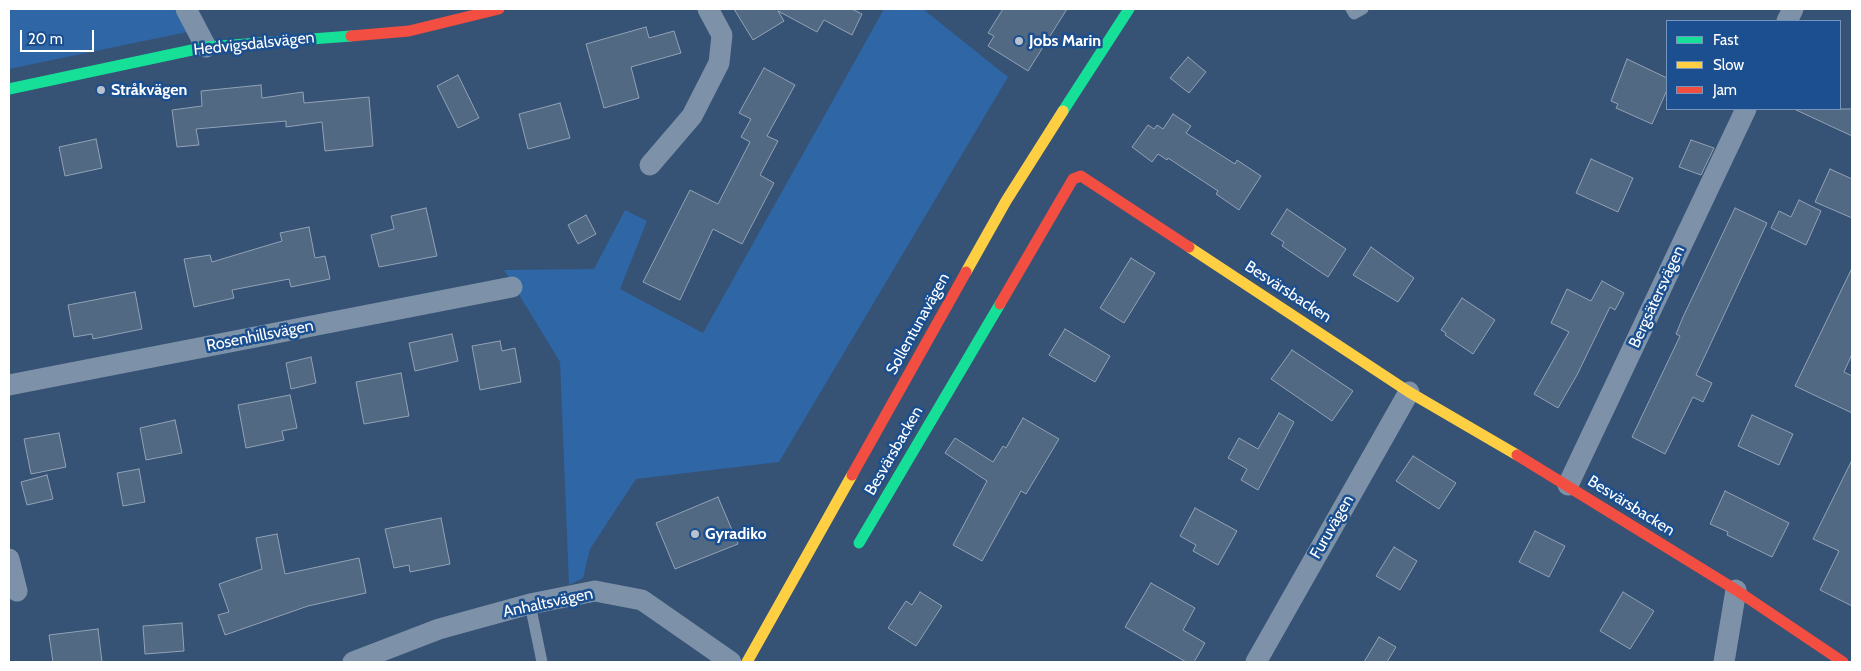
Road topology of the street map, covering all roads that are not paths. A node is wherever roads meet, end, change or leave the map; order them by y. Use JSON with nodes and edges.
{"nodes":[{"id":1,"x":186,"y":9,"type":"edge"},
{"id":2,"x":499,"y":9,"type":"edge"},
{"id":3,"x":708,"y":9,"type":"edge"},
{"id":4,"x":1128,"y":9,"type":"edge"},
{"id":5,"x":1351,"y":9,"type":"edge"},
{"id":6,"x":1363,"y":9,"type":"edge"},
{"id":7,"x":206,"y":47,"type":"junction"},
{"id":8,"x":9,"y":89,"type":"edge"},
{"id":9,"x":1746,"y":110,"type":"edge"},
{"id":10,"x":650,"y":166,"type":"dead end"},
{"id":11,"x":512,"y":287,"type":"dead end"},
{"id":12,"x":9,"y":385,"type":"edge"},
{"id":13,"x":1409,"y":392,"type":"junction"},
{"id":14,"x":1568,"y":485,"type":"junction"},
{"id":15,"x":859,"y":543,"type":"dead end"},
{"id":16,"x":9,"y":559,"type":"edge"},
{"id":17,"x":1736,"y":590,"type":"junction"},
{"id":18,"x":17,"y":591,"type":"dead end"},
{"id":19,"x":530,"y":604,"type":"junction"},
{"id":20,"x":354,"y":662,"type":"edge"},
{"id":21,"x":542,"y":662,"type":"edge"},
{"id":22,"x":731,"y":662,"type":"edge"},
{"id":23,"x":747,"y":662,"type":"edge"},
{"id":24,"x":1256,"y":662,"type":"edge"},
{"id":25,"x":1724,"y":662,"type":"edge"},
{"id":26,"x":1843,"y":662,"type":"edge"}],
"edges":[{"from":1,"to":7,"type":"street"},
{"from":2,"to":7,"type":"street","name":"Hedvigsdalsvägen"},
{"from":3,"to":10,"type":"street"},
{"from":4,"to":23,"type":"street","name":"Sollentunavägen"},
{"from":5,"to":6,"type":"lane"},
{"from":7,"to":8,"type":"street","name":"Hedvigsdalsvägen"},
{"from":9,"to":14,"type":"street","name":"Bergsätersvägen"},
{"from":11,"to":12,"type":"street","name":"Rosenhillsvägen"},
{"from":13,"to":14,"type":"street","name":"Besvärsbacken"},
{"from":13,"to":15,"type":"street","name":"Besvärsbacken"},
{"from":13,"to":24,"type":"street","name":"Furuvägen"},
{"from":14,"to":17,"type":"street","name":"Besvärsbacken"},
{"from":16,"to":18,"type":"street"},
{"from":17,"to":25,"type":"street"},
{"from":17,"to":26,"type":"street","name":"Besvärsbacken"},
{"from":19,"to":20,"type":"street","name":"Anhaltsvägen"},
{"from":19,"to":21,"type":"lane"},
{"from":19,"to":22,"type":"street","name":"Anhaltsvägen"}]}
